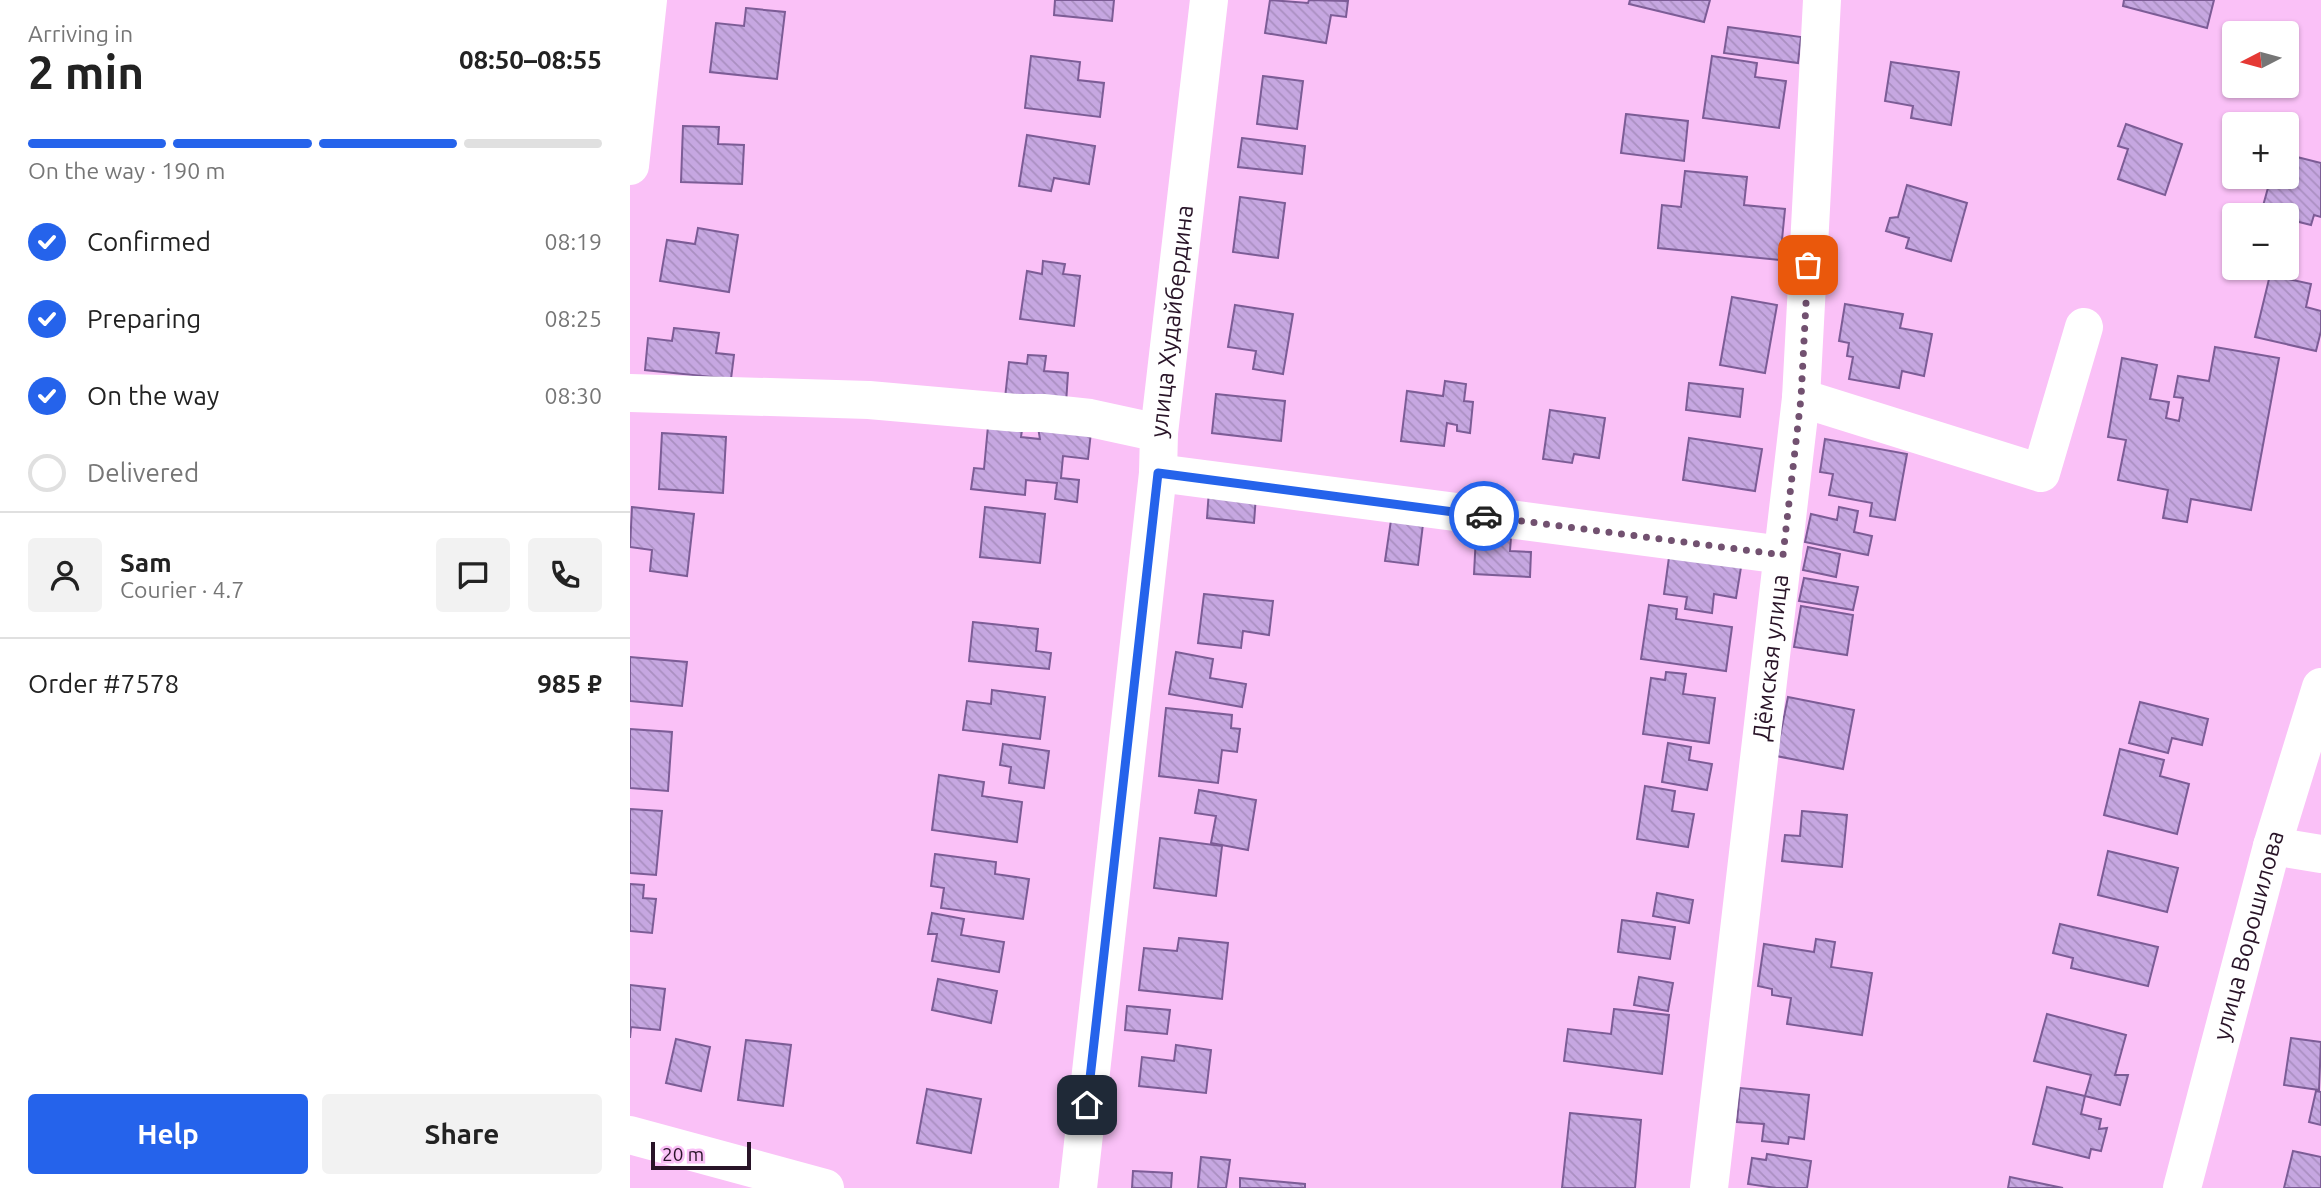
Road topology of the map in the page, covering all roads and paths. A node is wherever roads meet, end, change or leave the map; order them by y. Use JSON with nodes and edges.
{"nodes":[{"id":1,"x":648,"y":0,"type":"edge"},
{"id":2,"x":1209,"y":0,"type":"edge"},
{"id":3,"x":1822,"y":0,"type":"edge"},
{"id":4,"x":630,"y":166,"type":"edge"},
{"id":5,"x":2084,"y":327,"type":"dead end"},
{"id":6,"x":630,"y":393,"type":"edge"},
{"id":7,"x":1801,"y":398,"type":"junction"},
{"id":8,"x":1159,"y":433,"type":"junction"},
{"id":9,"x":1158,"y":473,"type":"junction"},
{"id":10,"x":1783,"y":555,"type":"junction"},
{"id":11,"x":2321,"y":687,"type":"edge"},
{"id":12,"x":2272,"y":846,"type":"junction"},
{"id":13,"x":2321,"y":854,"type":"edge"},
{"id":14,"x":630,"y":1135,"type":"edge"},
{"id":15,"x":825,"y":1188,"type":"edge"},
{"id":16,"x":1078,"y":1188,"type":"edge"},
{"id":17,"x":1709,"y":1188,"type":"edge"},
{"id":18,"x":2182,"y":1188,"type":"edge"}],
"edges":[{"from":1,"to":4,"type":"street"},
{"from":2,"to":8,"type":"street","name":"улица Худайбердина"},
{"from":3,"to":7,"type":"street","name":"Дёмская улица"},
{"from":5,"to":7,"type":"street"},
{"from":6,"to":8,"type":"street"},
{"from":7,"to":10,"type":"street","name":"Дёмская улица"},
{"from":8,"to":9,"type":"street","name":"улица Худайбердина"},
{"from":9,"to":10,"type":"street"},
{"from":9,"to":16,"type":"street","name":"улица Худайбердина"},
{"from":10,"to":17,"type":"street","name":"Дёмская улица"},
{"from":11,"to":12,"type":"street","name":"улица Ворошилова"},
{"from":12,"to":13,"type":"street"},
{"from":12,"to":18,"type":"street","name":"улица Ворошилова"},
{"from":14,"to":15,"type":"street"}]}
